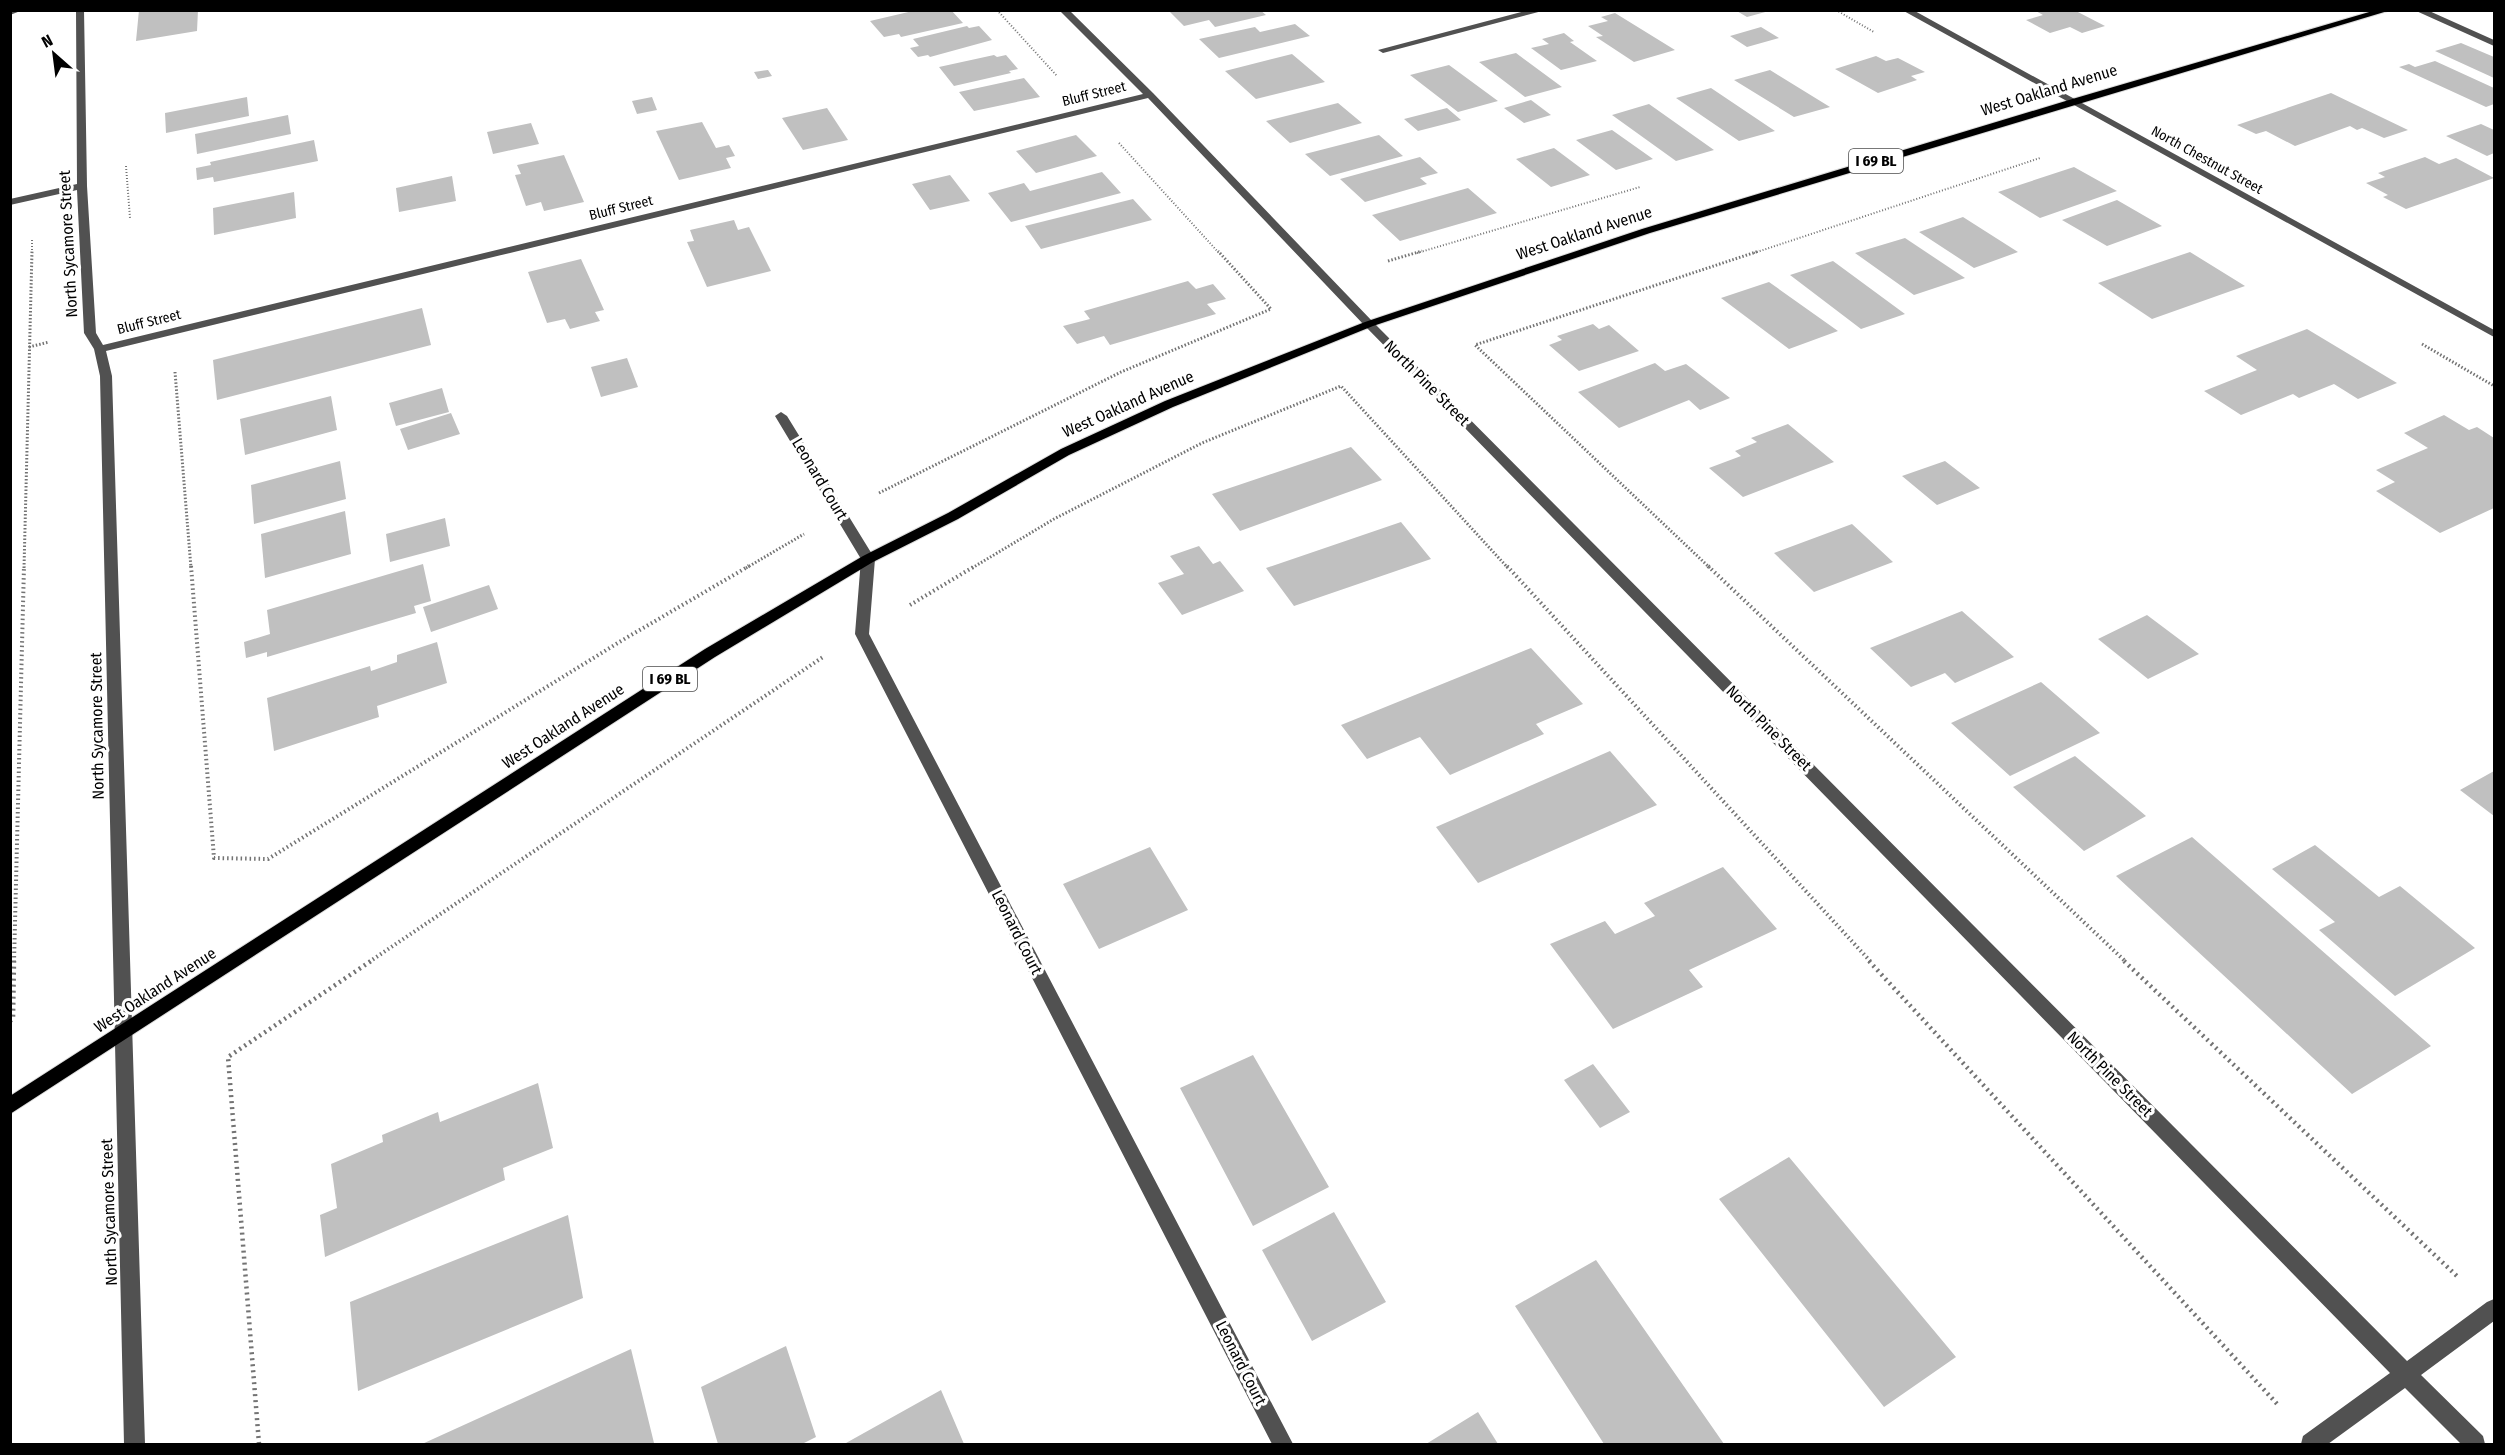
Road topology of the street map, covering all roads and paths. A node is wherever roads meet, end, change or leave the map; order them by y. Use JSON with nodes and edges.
{"nodes":[{"id":1,"x":19,"y":10,"type":"edge"},
{"id":2,"x":80,"y":10,"type":"edge"},
{"id":3,"x":997,"y":10,"type":"edge"},
{"id":4,"x":1063,"y":10,"type":"edge"},
{"id":5,"x":1542,"y":10,"type":"edge"},
{"id":6,"x":1836,"y":10,"type":"edge"},
{"id":7,"x":1906,"y":10,"type":"edge"},
{"id":8,"x":2387,"y":10,"type":"edge"},
{"id":9,"x":2418,"y":10,"type":"edge"},
{"id":10,"x":10,"y":12,"type":"edge"},
{"id":11,"x":1875,"y":33,"type":"dead end"},
{"id":12,"x":2494,"y":43,"type":"edge"},
{"id":13,"x":1383,"y":50,"type":"dead end"},
{"id":14,"x":1150,"y":95,"type":"junction"},
{"id":15,"x":2072,"y":102,"type":"junction"},
{"id":16,"x":1089,"y":110,"type":"junction"},
{"id":17,"x":2045,"y":156,"type":"dead end"},
{"id":18,"x":124,"y":163,"type":"dead end"},
{"id":19,"x":82,"y":186,"type":"junction"},
{"id":20,"x":1640,"y":187,"type":"dead end"},
{"id":21,"x":34,"y":196,"type":"junction"},
{"id":22,"x":10,"y":201,"type":"edge"},
{"id":23,"x":130,"y":230,"type":"dead end"},
{"id":24,"x":1388,"y":261,"type":"dead end"},
{"id":25,"x":1369,"y":324,"type":"junction"},
{"id":26,"x":2494,"y":334,"type":"edge"},
{"id":27,"x":156,"y":335,"type":"junction"},
{"id":28,"x":2412,"y":338,"type":"dead end"},
{"id":29,"x":100,"y":349,"type":"junction"},
{"id":30,"x":2494,"y":386,"type":"edge"},
{"id":31,"x":781,"y":416,"type":"dead end"},
{"id":32,"x":840,"y":513,"type":"junction"},
{"id":33,"x":868,"y":559,"type":"junction"},
{"id":34,"x":862,"y":634,"type":"junction"},
{"id":35,"x":10,"y":1021,"type":"edge"},
{"id":36,"x":122,"y":1033,"type":"junction"},
{"id":37,"x":10,"y":1106,"type":"edge"},
{"id":38,"x":2494,"y":1309,"type":"edge"},
{"id":39,"x":2406,"y":1373,"type":"junction"},
{"id":40,"x":134,"y":1444,"type":"edge"},
{"id":41,"x":259,"y":1444,"type":"edge"},
{"id":42,"x":1283,"y":1444,"type":"edge"},
{"id":43,"x":2312,"y":1444,"type":"edge"},
{"id":44,"x":2475,"y":1444,"type":"edge"}],
"edges":[{"from":1,"to":10,"type":"street"},
{"from":2,"to":19,"type":"street","name":"North Sycamore Street"},
{"from":3,"to":16,"type":"path"},
{"from":4,"to":14,"type":"street","name":"North Pine Street"},
{"from":5,"to":13,"type":"street"},
{"from":6,"to":11,"type":"path"},
{"from":7,"to":15,"type":"street","name":"North Chestnut Street"},
{"from":8,"to":15,"type":"main road","name":"West Oakland Avenue","number":"I 69 BL"},
{"from":9,"to":12,"type":"street"},
{"from":14,"to":16,"type":"street","name":"Bluff Street"},
{"from":14,"to":25,"type":"street","name":"North Pine Street"},
{"from":15,"to":25,"type":"main road","name":"West Oakland Avenue","number":"I 69 BL"},
{"from":15,"to":26,"type":"street","name":"North Chestnut Street"},
{"from":16,"to":27,"type":"street","name":"Bluff Street"},
{"from":16,"to":32,"type":"path"},
{"from":17,"to":38,"type":"path"},
{"from":18,"to":23,"type":"path"},
{"from":19,"to":21,"type":"street"},
{"from":19,"to":29,"type":"street","name":"North Sycamore Street"},
{"from":20,"to":24,"type":"path"},
{"from":21,"to":22,"type":"street"},
{"from":21,"to":35,"type":"path"},
{"from":25,"to":33,"type":"main road","name":"West Oakland Avenue","number":"I 69 BL"},
{"from":25,"to":39,"type":"street","name":"North Pine Street"},
{"from":27,"to":29,"type":"street","name":"Bluff Street"},
{"from":27,"to":32,"type":"path"},
{"from":28,"to":30,"type":"path"},
{"from":29,"to":36,"type":"street","name":"North Sycamore Street"},
{"from":31,"to":32,"type":"street","name":"Leonard Court"},
{"from":32,"to":33,"type":"street","name":"Leonard Court"},
{"from":33,"to":34,"type":"street"},
{"from":33,"to":36,"type":"main road","name":"West Oakland Avenue","number":"I 69 BL"},
{"from":34,"to":41,"type":"path"},
{"from":34,"to":42,"type":"street","name":"Leonard Court"},
{"from":34,"to":43,"type":"path"},
{"from":36,"to":37,"type":"main road","name":"West Oakland Avenue","number":"I 69 BL"},
{"from":36,"to":40,"type":"street","name":"North Sycamore Street"},
{"from":38,"to":39,"type":"street"},
{"from":39,"to":43,"type":"street"},
{"from":39,"to":44,"type":"street","name":"North Pine Street"}]}
